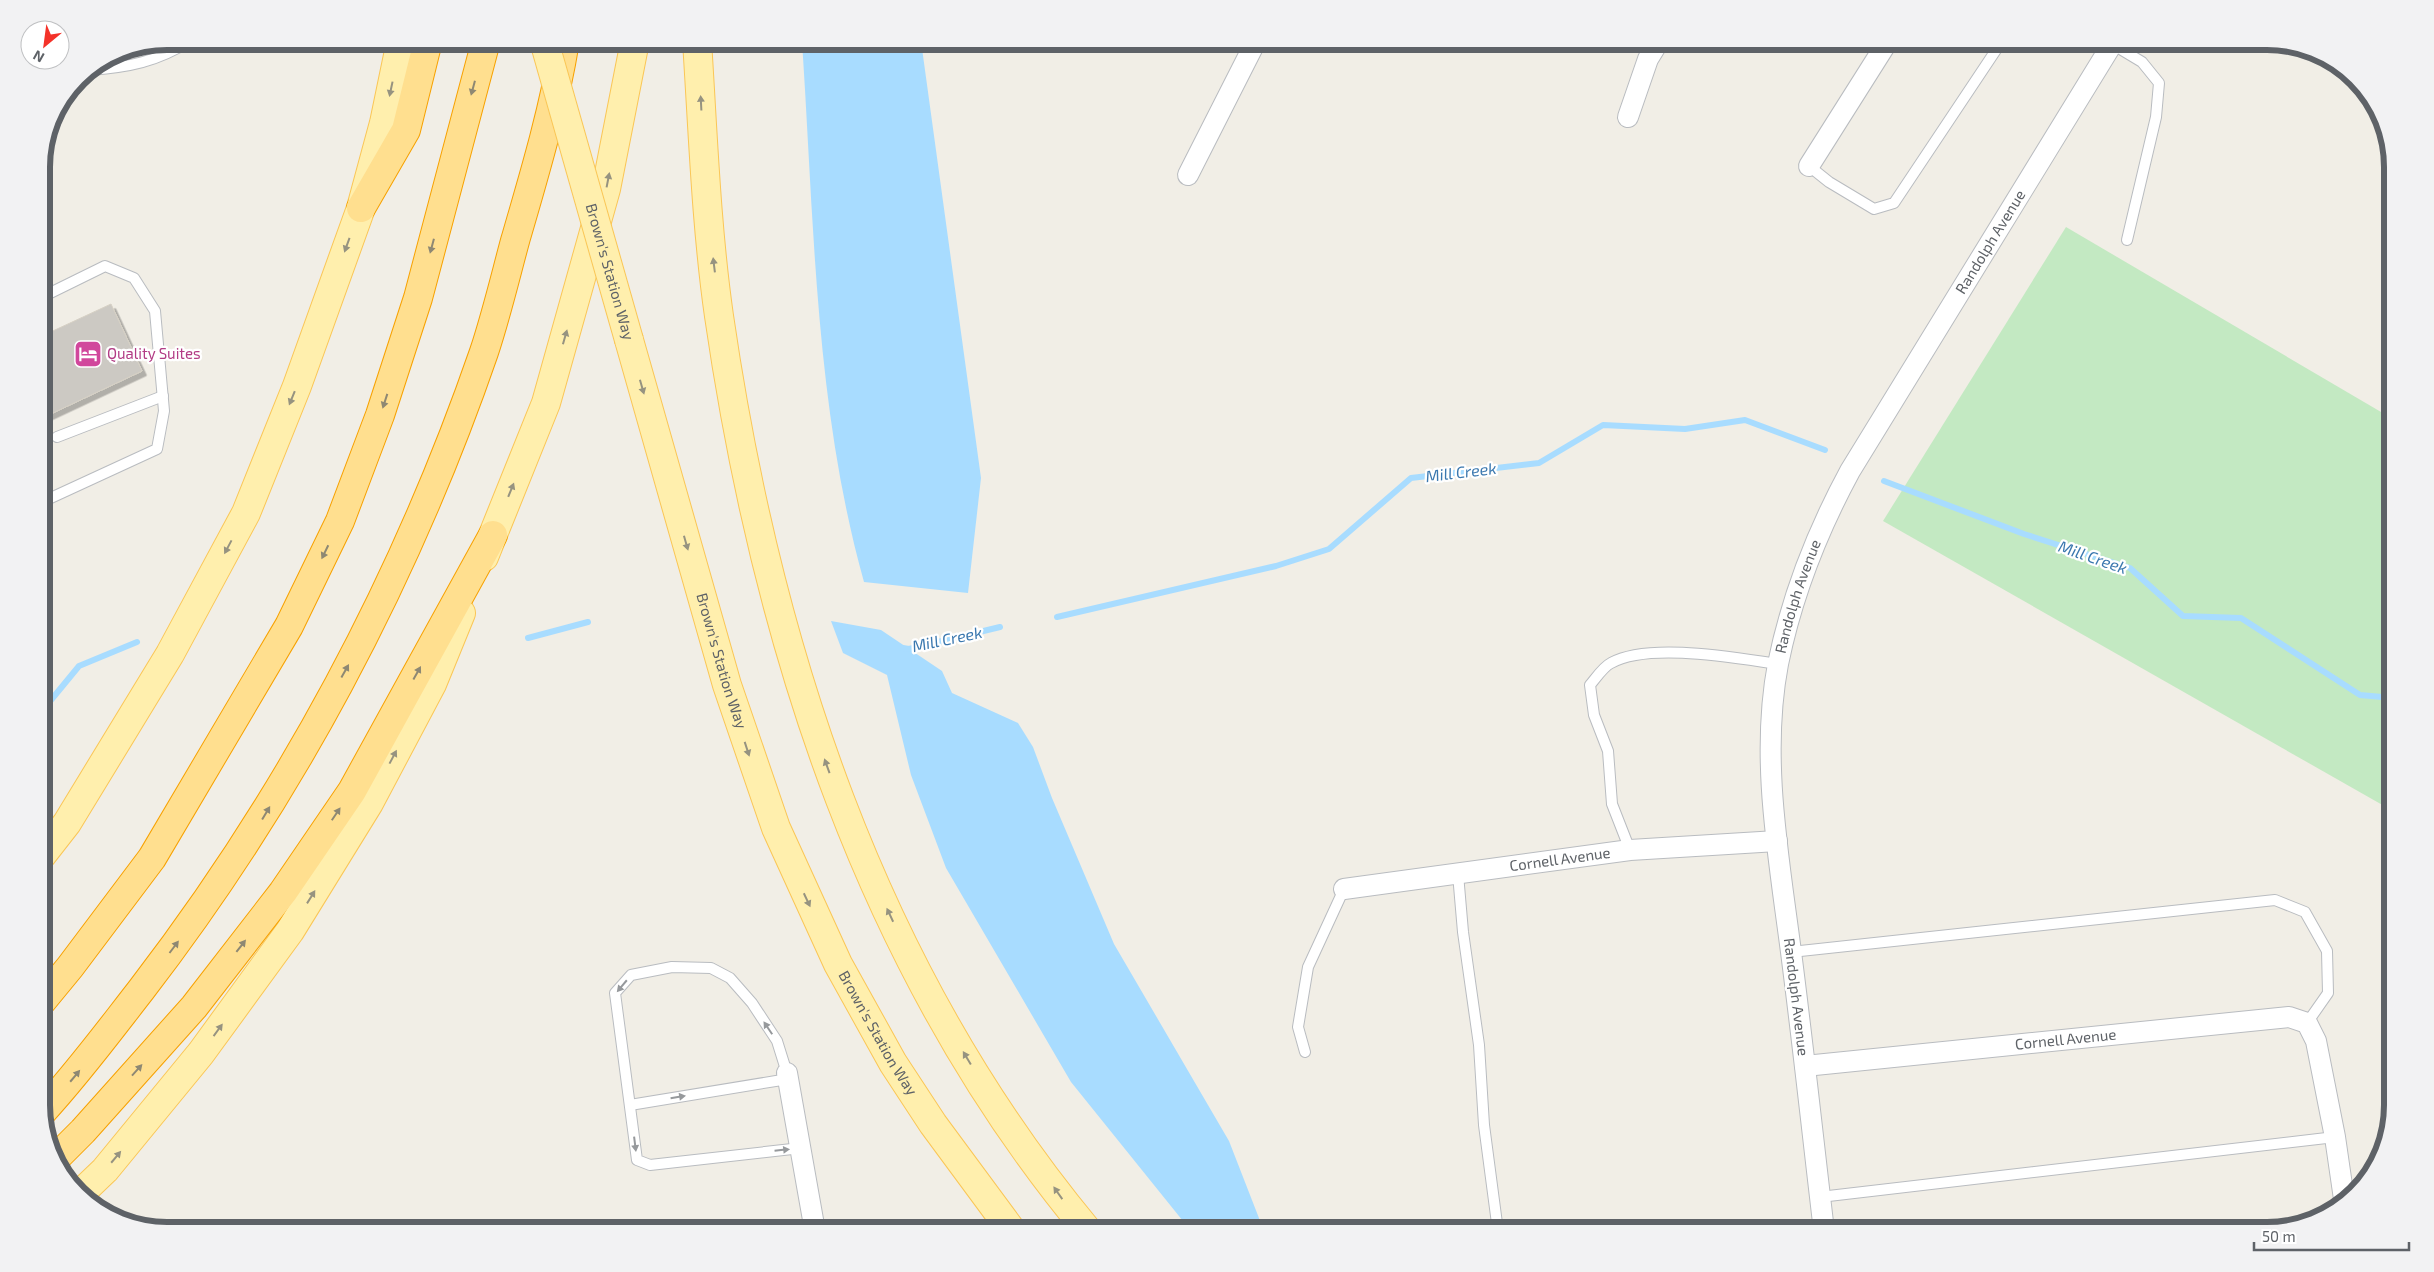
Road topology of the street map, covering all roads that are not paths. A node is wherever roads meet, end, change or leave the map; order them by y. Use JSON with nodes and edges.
{"nodes":[{"id":1,"x":176,"y":50,"type":"edge"},
{"id":2,"x":399,"y":50,"type":"edge"},
{"id":3,"x":426,"y":50,"type":"edge"},
{"id":4,"x":484,"y":50,"type":"edge"},
{"id":5,"x":547,"y":50,"type":"edge"},
{"id":6,"x":564,"y":50,"type":"edge"},
{"id":7,"x":633,"y":50,"type":"edge"},
{"id":8,"x":698,"y":50,"type":"edge"},
{"id":9,"x":1251,"y":50,"type":"edge"},
{"id":10,"x":1654,"y":50,"type":"edge"},
{"id":11,"x":1882,"y":50,"type":"edge"},
{"id":12,"x":1996,"y":50,"type":"edge"},
{"id":13,"x":2108,"y":50,"type":"edge"},
{"id":14,"x":2125,"y":50,"type":"edge"},
{"id":15,"x":104,"y":69,"type":"edge"},
{"id":16,"x":1628,"y":117,"type":"dead end"},
{"id":17,"x":1809,"y":166,"type":"joint"},
{"id":18,"x":1188,"y":175,"type":"dead end"},
{"id":19,"x":361,"y":208,"type":"junction"},
{"id":20,"x":2127,"y":240,"type":"dead end"},
{"id":21,"x":50,"y":293,"type":"edge"},
{"id":22,"x":163,"y":396,"type":"junction"},
{"id":23,"x":57,"y":437,"type":"dead end"},
{"id":24,"x":50,"y":498,"type":"edge"},
{"id":25,"x":493,"y":535,"type":"junction"},
{"id":26,"x":1778,"y":664,"type":"junction"},
{"id":27,"x":1777,"y":841,"type":"junction"},
{"id":28,"x":50,"y":844,"type":"edge"},
{"id":29,"x":1630,"y":850,"type":"junction"},
{"id":30,"x":1458,"y":874,"type":"junction"},
{"id":31,"x":1344,"y":889,"type":"joint"},
{"id":32,"x":1791,"y":952,"type":"junction"},
{"id":33,"x":50,"y":991,"type":"edge"},
{"id":34,"x":2312,"y":1032,"type":"junction"},
{"id":35,"x":1305,"y":1052,"type":"dead end"},
{"id":36,"x":1805,"y":1066,"type":"junction"},
{"id":37,"x":788,"y":1076,"type":"junction"},
{"id":38,"x":50,"y":1103,"type":"edge"},
{"id":39,"x":630,"y":1105,"type":"junction"},
{"id":40,"x":2335,"y":1137,"type":"junction"},
{"id":41,"x":801,"y":1148,"type":"junction"},
{"id":42,"x":61,"y":1153,"type":"edge"},
{"id":43,"x":86,"y":1189,"type":"edge"},
{"id":44,"x":2343,"y":1194,"type":"edge"},
{"id":45,"x":1820,"y":1197,"type":"junction"},
{"id":46,"x":813,"y":1222,"type":"edge"},
{"id":47,"x":1005,"y":1222,"type":"edge"},
{"id":48,"x":1081,"y":1222,"type":"edge"},
{"id":49,"x":1497,"y":1222,"type":"edge"},
{"id":50,"x":1823,"y":1222,"type":"edge"}],
"edges":[{"from":1,"to":15,"type":"lane"},
{"from":2,"to":19,"type":"main road","one_way":true},
{"from":3,"to":19,"type":"highway"},
{"from":4,"to":33,"type":"highway","one_way":true},
{"from":5,"to":47,"type":"main road","name":"Brown's Station Way","one_way":true,"bridge":true},
{"from":38,"to":6,"type":"highway","one_way":true},
{"from":25,"to":7,"type":"main road","one_way":true},
{"from":48,"to":8,"type":"main road","one_way":true},
{"from":9,"to":18,"type":"street"},
{"from":10,"to":16,"type":"street"},
{"from":11,"to":17,"type":"street"},
{"from":12,"to":17,"type":"lane"},
{"from":13,"to":26,"type":"street","name":"Randolph Avenue"},
{"from":14,"to":20,"type":"lane"},
{"from":19,"to":28,"type":"main road","one_way":true},
{"from":21,"to":22,"type":"lane"},
{"from":22,"to":23,"type":"lane"},
{"from":22,"to":24,"type":"lane"},
{"from":42,"to":25,"type":"highway","one_way":true},
{"from":43,"to":25,"type":"main road","one_way":true},
{"from":26,"to":27,"type":"street","name":"Randolph Avenue"},
{"from":26,"to":29,"type":"lane"},
{"from":27,"to":29,"type":"street","name":"Cornell Avenue"},
{"from":27,"to":32,"type":"street","name":"Randolph Avenue"},
{"from":29,"to":30,"type":"street","name":"Cornell Avenue"},
{"from":30,"to":31,"type":"street","name":"Cornell Avenue"},
{"from":30,"to":49,"type":"lane"},
{"from":31,"to":35,"type":"lane"},
{"from":32,"to":34,"type":"lane"},
{"from":32,"to":36,"type":"street","name":"Randolph Avenue"},
{"from":34,"to":36,"type":"street","name":"Cornell Avenue"},
{"from":34,"to":40,"type":"street"},
{"from":36,"to":45,"type":"street","name":"Randolph Avenue"},
{"from":39,"to":37,"type":"lane","one_way":true},
{"from":37,"to":39,"type":"lane","one_way":true},
{"from":37,"to":41,"type":"street"},
{"from":39,"to":41,"type":"lane","one_way":true},
{"from":40,"to":44,"type":"street"},
{"from":40,"to":45,"type":"lane"},
{"from":41,"to":46,"type":"street"},
{"from":45,"to":50,"type":"street","name":"Randolph Avenue"}]}
